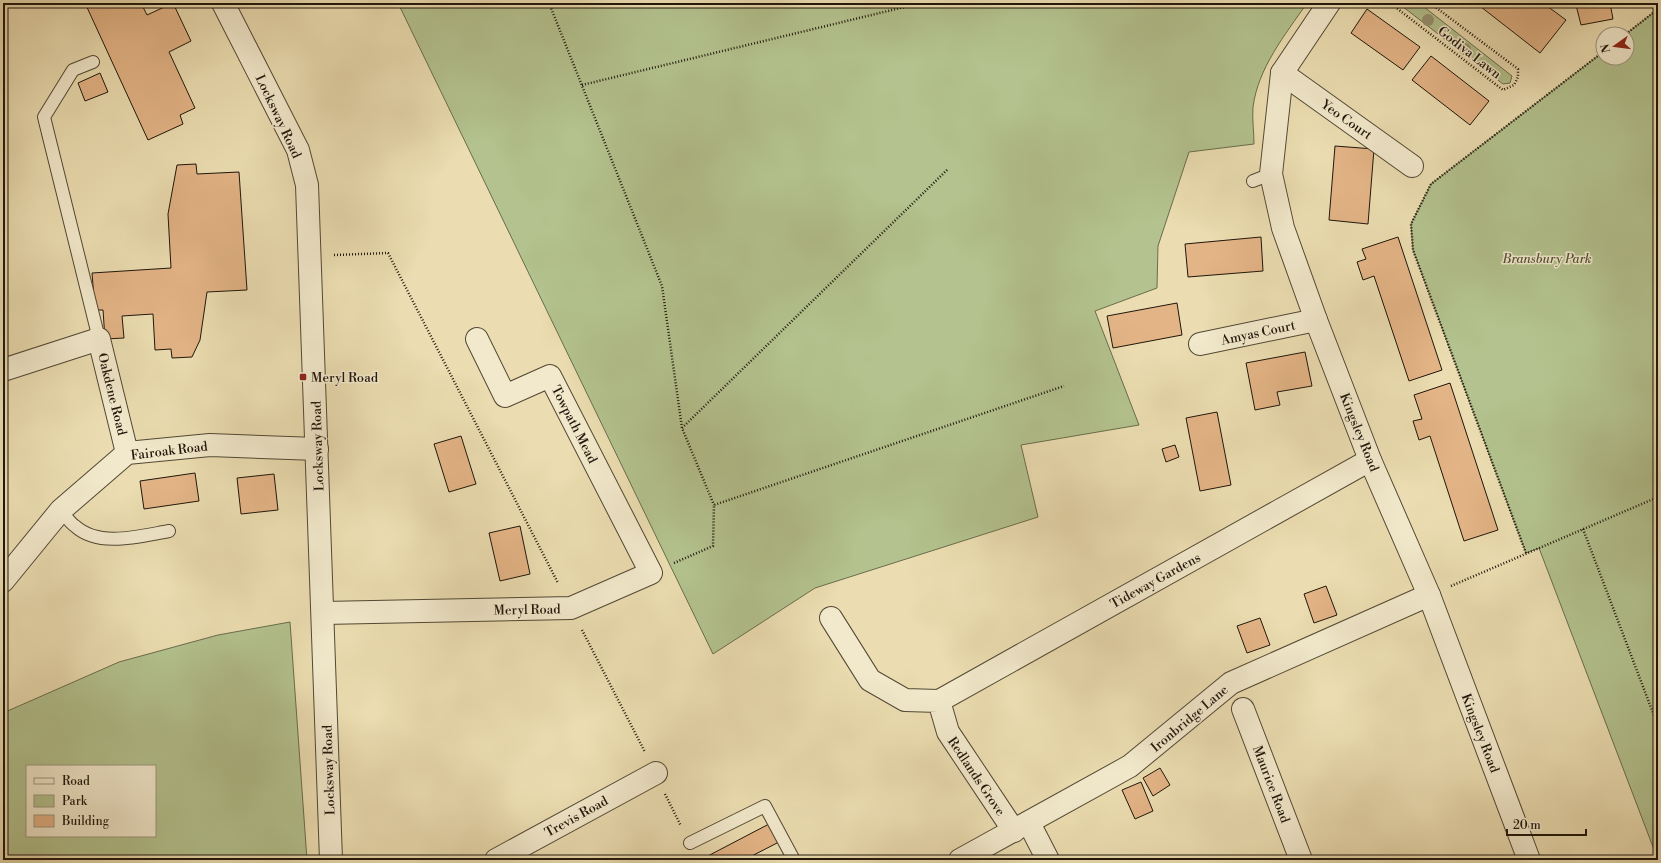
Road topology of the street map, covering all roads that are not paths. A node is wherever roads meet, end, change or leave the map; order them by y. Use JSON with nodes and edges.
{"nodes":[{"id":1,"x":223,"y":3,"type":"edge"},
{"id":2,"x":1329,"y":3,"type":"edge"},
{"id":3,"x":93,"y":62,"type":"dead end"},
{"id":4,"x":1282,"y":73,"type":"junction"},
{"id":5,"x":1412,"y":166,"type":"dead end"},
{"id":6,"x":1316,"y":320,"type":"junction"},
{"id":7,"x":99,"y":339,"type":"junction"},
{"id":8,"x":477,"y":339,"type":"dead end"},
{"id":9,"x":1200,"y":344,"type":"dead end"},
{"id":10,"x":3,"y":370,"type":"edge"},
{"id":11,"x":317,"y":449,"type":"junction"},
{"id":12,"x":127,"y":453,"type":"junction"},
{"id":13,"x":1370,"y":460,"type":"junction"},
{"id":14,"x":61,"y":510,"type":"junction"},
{"id":15,"x":169,"y":531,"type":"dead end"},
{"id":16,"x":652,"y":573,"type":"joint"},
{"id":17,"x":3,"y":581,"type":"edge"},
{"id":18,"x":1428,"y":595,"type":"junction"},
{"id":19,"x":323,"y":613,"type":"junction"},
{"id":20,"x":831,"y":618,"type":"dead end"},
{"id":21,"x":939,"y":701,"type":"junction"},
{"id":22,"x":1243,"y":709,"type":"dead end"},
{"id":23,"x":656,"y":773,"type":"road end"},
{"id":24,"x":1021,"y":827,"type":"junction"},
{"id":25,"x":690,"y":843,"type":"road end"},
{"id":26,"x":331,"y":860,"type":"edge"},
{"id":27,"x":496,"y":860,"type":"edge"},
{"id":28,"x":794,"y":860,"type":"edge"},
{"id":29,"x":960,"y":860,"type":"edge"},
{"id":30,"x":1048,"y":860,"type":"edge"},
{"id":31,"x":1301,"y":860,"type":"edge"},
{"id":32,"x":1529,"y":860,"type":"edge"}],
"edges":[{"from":1,"to":11,"type":"street","name":"Locksway Road"},
{"from":2,"to":4,"type":"street","name":"Kingsley Road"},
{"from":3,"to":7,"type":"lane"},
{"from":4,"to":5,"type":"street","name":"Yeo Court"},
{"from":4,"to":6,"type":"street","name":"Kingsley Road"},
{"from":6,"to":9,"type":"street","name":"Amyas Court"},
{"from":6,"to":13,"type":"street","name":"Kingsley Road"},
{"from":7,"to":10,"type":"street","name":"Oakdene Road"},
{"from":7,"to":12,"type":"street","name":"Oakdene Road"},
{"from":8,"to":16,"type":"street","name":"Towpath Mead"},
{"from":11,"to":12,"type":"street","name":"Fairoak Road"},
{"from":11,"to":19,"type":"street","name":"Locksway Road"},
{"from":12,"to":14,"type":"street","name":"Fairoak Road"},
{"from":13,"to":18,"type":"street","name":"Kingsley Road"},
{"from":13,"to":21,"type":"street","name":"Tideway Gardens"},
{"from":14,"to":15,"type":"lane"},
{"from":14,"to":17,"type":"street","name":"Fairoak Road"},
{"from":16,"to":19,"type":"street","name":"Meryl Road"},
{"from":18,"to":24,"type":"street","name":"Ironbridge Lane"},
{"from":18,"to":32,"type":"street","name":"Kingsley Road"},
{"from":19,"to":26,"type":"street","name":"Locksway Road"},
{"from":20,"to":21,"type":"street"},
{"from":21,"to":24,"type":"street","name":"Redlands Grove"},
{"from":22,"to":31,"type":"street","name":"Maurice Road"},
{"from":23,"to":27,"type":"street","name":"Trevis Road"},
{"from":24,"to":29,"type":"street","name":"Ironbridge Lane"},
{"from":24,"to":30,"type":"street","name":"Redlands Grove"},
{"from":25,"to":28,"type":"lane"}]}
